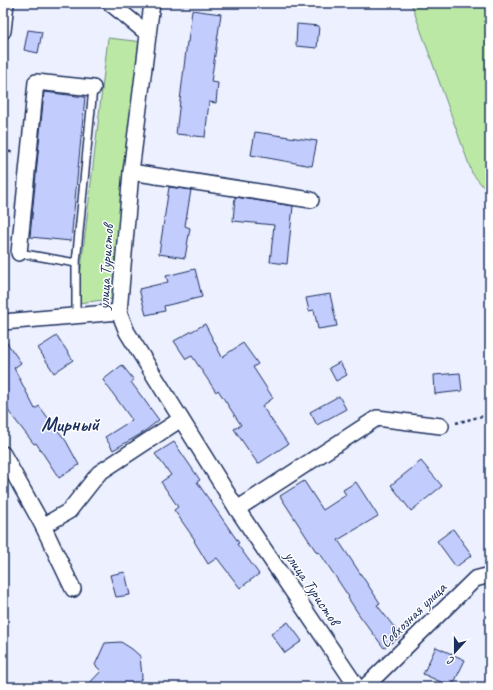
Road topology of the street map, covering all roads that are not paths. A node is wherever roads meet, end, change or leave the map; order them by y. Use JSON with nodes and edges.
{"nodes":[{"id":1,"x":6,"y":3,"type":"edge"},
{"id":2,"x":110,"y":3,"type":"edge"},
{"id":3,"x":152,"y":3,"type":"edge"},
{"id":4,"x":3,"y":31,"type":"edge"},
{"id":5,"x":148,"y":34,"type":"junction"},
{"id":6,"x":93,"y":88,"type":"joint"},
{"id":7,"x":132,"y":172,"type":"junction"},
{"id":8,"x":311,"y":200,"type":"dead end"},
{"id":9,"x":19,"y":253,"type":"joint"},
{"id":10,"x":76,"y":263,"type":"junction"},
{"id":11,"x":119,"y":312,"type":"junction"},
{"id":12,"x":76,"y":315,"type":"junction"},
{"id":13,"x":3,"y":322,"type":"edge"},
{"id":14,"x":181,"y":419,"type":"junction"},
{"id":15,"x":441,"y":426,"type":"road end"},
{"id":16,"x":3,"y":454,"type":"edge"},
{"id":17,"x":237,"y":509,"type":"junction"},
{"id":18,"x":44,"y":526,"type":"junction"},
{"id":19,"x":490,"y":575,"type":"edge"},
{"id":20,"x":72,"y":589,"type":"dead end"},
{"id":21,"x":357,"y":687,"type":"edge"},
{"id":22,"x":365,"y":687,"type":"edge"}],
"edges":[{"from":1,"to":4,"type":"street"},
{"from":2,"to":5,"type":"street"},
{"from":3,"to":5,"type":"street","name":"улица Туристов"},
{"from":5,"to":7,"type":"street","name":"улица Туристов"},
{"from":6,"to":9,"type":"street"},
{"from":6,"to":10,"type":"lane"},
{"from":7,"to":8,"type":"street"},
{"from":7,"to":11,"type":"street","name":"улица Туристов"},
{"from":9,"to":10,"type":"lane"},
{"from":10,"to":12,"type":"lane"},
{"from":11,"to":12,"type":"street"},
{"from":11,"to":14,"type":"street","name":"улица Туристов"},
{"from":12,"to":13,"type":"street"},
{"from":14,"to":17,"type":"street","name":"улица Туристов"},
{"from":14,"to":18,"type":"street"},
{"from":15,"to":17,"type":"street"},
{"from":16,"to":18,"type":"street"},
{"from":17,"to":21,"type":"street","name":"улица Туристов"},
{"from":18,"to":20,"type":"street"},
{"from":19,"to":22,"type":"street","name":"Совхозная улица"}]}
